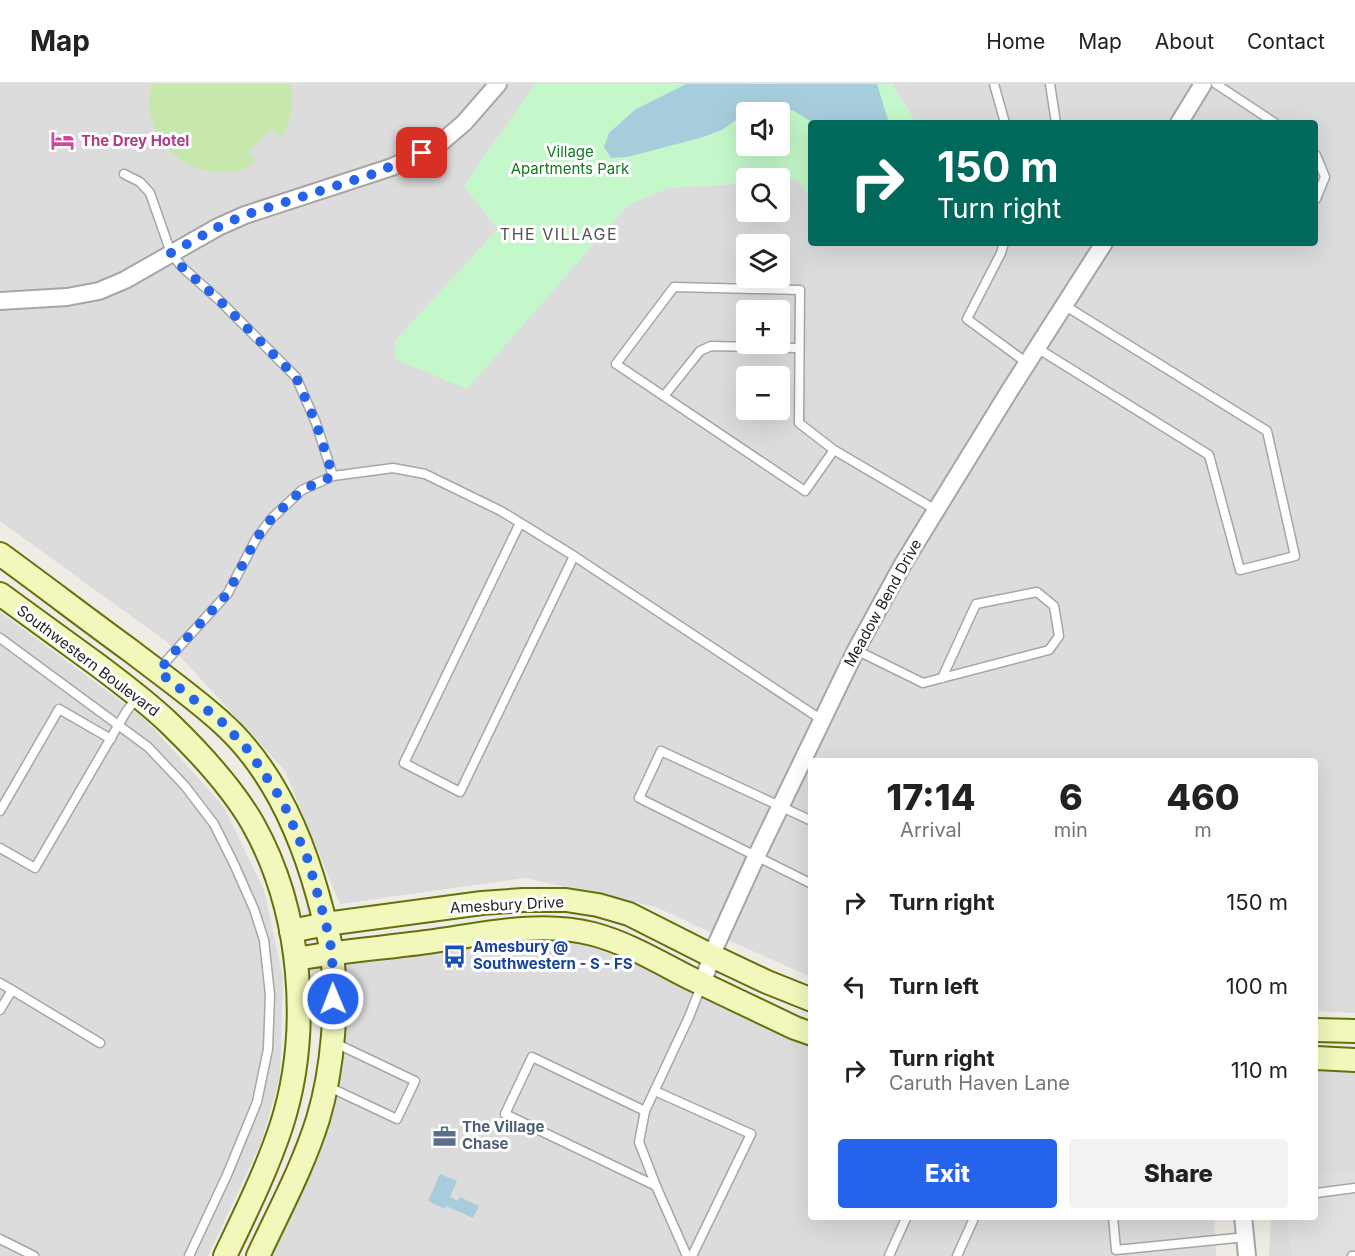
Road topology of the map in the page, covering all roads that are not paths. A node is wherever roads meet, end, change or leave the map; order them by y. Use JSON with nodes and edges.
{"nodes":[{"id":1,"x":498,"y":84,"type":"edge"},
{"id":2,"x":994,"y":84,"type":"edge"},
{"id":3,"x":1050,"y":84,"type":"edge"},
{"id":4,"x":1203,"y":84,"type":"edge"},
{"id":5,"x":1216,"y":84,"type":"edge"},
{"id":6,"x":1004,"y":120,"type":"edge"},
{"id":7,"x":1056,"y":120,"type":"edge"},
{"id":8,"x":1181,"y":120,"type":"edge"},
{"id":9,"x":1270,"y":120,"type":"edge"},
{"id":10,"x":1318,"y":159,"type":"edge"},
{"id":11,"x":124,"y":174,"type":"dead end"},
{"id":12,"x":1318,"y":194,"type":"edge"},
{"id":13,"x":1003,"y":246,"type":"edge"},
{"id":14,"x":1102,"y":246,"type":"edge"},
{"id":15,"x":171,"y":253,"type":"junction"},
{"id":16,"x":0,"y":301,"type":"edge"},
{"id":17,"x":1064,"y":305,"type":"junction"},
{"id":18,"x":799,"y":348,"type":"junction"},
{"id":19,"x":1032,"y":356,"type":"junction"},
{"id":20,"x":664,"y":396,"type":"junction"},
{"id":21,"x":834,"y":450,"type":"junction"},
{"id":22,"x":333,"y":476,"type":"junction"},
{"id":23,"x":936,"y":510,"type":"junction"},
{"id":24,"x":520,"y":523,"type":"junction"},
{"id":25,"x":0,"y":554,"type":"edge"},
{"id":26,"x":574,"y":556,"type":"junction"},
{"id":27,"x":0,"y":594,"type":"edge"},
{"id":28,"x":0,"y":638,"type":"edge"},
{"id":29,"x":856,"y":650,"type":"junction"},
{"id":30,"x":159,"y":672,"type":"junction"},
{"id":31,"x":942,"y":678,"type":"junction"},
{"id":32,"x":138,"y":696,"type":"junction"},
{"id":33,"x":822,"y":720,"type":"junction"},
{"id":34,"x":119,"y":725,"type":"junction"},
{"id":35,"x":111,"y":739,"type":"junction"},
{"id":36,"x":780,"y":807,"type":"junction"},
{"id":37,"x":0,"y":811,"type":"edge"},
{"id":38,"x":808,"y":819,"type":"edge"},
{"id":39,"x":0,"y":848,"type":"edge"},
{"id":40,"x":756,"y":856,"type":"junction"},
{"id":41,"x":808,"y":882,"type":"edge"},
{"id":42,"x":326,"y":924,"type":"junction"},
{"id":43,"x":291,"y":931,"type":"junction"},
{"id":44,"x":332,"y":952,"type":"junction"},
{"id":45,"x":712,"y":956,"type":"junction"},
{"id":46,"x":296,"y":959,"type":"junction"},
{"id":47,"x":0,"y":983,"type":"edge"},
{"id":48,"x":702,"y":984,"type":"junction"},
{"id":49,"x":12,"y":990,"type":"junction"},
{"id":50,"x":808,"y":998,"type":"edge"},
{"id":51,"x":0,"y":1010,"type":"edge"},
{"id":52,"x":1318,"y":1030,"type":"edge"},
{"id":53,"x":1355,"y":1031,"type":"edge"},
{"id":54,"x":808,"y":1033,"type":"edge"},
{"id":55,"x":332,"y":1041,"type":"junction"},
{"id":56,"x":100,"y":1043,"type":"dead end"},
{"id":57,"x":1318,"y":1058,"type":"edge"},
{"id":58,"x":1355,"y":1060,"type":"edge"},
{"id":59,"x":326,"y":1085,"type":"junction"},
{"id":60,"x":655,"y":1091,"type":"junction"},
{"id":61,"x":645,"y":1111,"type":"junction"},
{"id":62,"x":656,"y":1186,"type":"junction"},
{"id":63,"x":1355,"y":1188,"type":"edge"},
{"id":64,"x":1318,"y":1193,"type":"edge"},
{"id":65,"x":905,"y":1220,"type":"edge"},
{"id":66,"x":973,"y":1220,"type":"edge"},
{"id":67,"x":1113,"y":1220,"type":"edge"},
{"id":68,"x":1244,"y":1220,"type":"edge"},
{"id":69,"x":1246,"y":1237,"type":"junction"},
{"id":70,"x":0,"y":1239,"type":"edge"},
{"id":71,"x":34,"y":1256,"type":"edge"},
{"id":72,"x":189,"y":1256,"type":"edge"},
{"id":73,"x":225,"y":1256,"type":"edge"},
{"id":74,"x":258,"y":1256,"type":"edge"},
{"id":75,"x":687,"y":1256,"type":"edge"},
{"id":76,"x":692,"y":1256,"type":"edge"},
{"id":77,"x":889,"y":1256,"type":"edge"},
{"id":78,"x":957,"y":1256,"type":"edge"},
{"id":79,"x":1247,"y":1256,"type":"edge"}],
"edges":[{"from":1,"to":15,"type":"street"},
{"from":2,"to":6,"type":"lane"},
{"from":3,"to":7,"type":"lane"},
{"from":4,"to":8,"type":"street"},
{"from":5,"to":9,"type":"lane"},
{"from":10,"to":12,"type":"lane"},
{"from":11,"to":15,"type":"lane"},
{"from":13,"to":19,"type":"lane"},
{"from":14,"to":17,"type":"street","name":"Meadow Bend Drive"},
{"from":15,"to":16,"type":"street"},
{"from":15,"to":22,"type":"lane"},
{"from":17,"to":19,"type":"street","name":"Meadow Bend Drive"},
{"from":17,"to":19,"type":"lane"},
{"from":18,"to":20,"type":"lane"},
{"from":18,"to":20,"type":"lane"},
{"from":18,"to":21,"type":"lane"},
{"from":19,"to":23,"type":"street","name":"Meadow Bend Drive"},
{"from":20,"to":21,"type":"lane"},
{"from":21,"to":23,"type":"lane"},
{"from":22,"to":24,"type":"lane"},
{"from":22,"to":30,"type":"lane"},
{"from":23,"to":29,"type":"street","name":"Meadow Bend Drive"},
{"from":24,"to":26,"type":"lane"},
{"from":24,"to":26,"type":"lane"},
{"from":25,"to":30,"type":"street"},
{"from":26,"to":33,"type":"lane"},
{"from":27,"to":32,"type":"street","name":"Southwestern Boulevard"},
{"from":28,"to":34,"type":"lane"},
{"from":29,"to":31,"type":"lane"},
{"from":29,"to":33,"type":"street","name":"Meadow Bend Drive"},
{"from":30,"to":32,"type":"street"},
{"from":30,"to":42,"type":"street"},
{"from":31,"to":31,"type":"lane"},
{"from":32,"to":34,"type":"lane"},
{"from":32,"to":43,"type":"street","name":"Southwestern Boulevard"},
{"from":33,"to":36,"type":"street","name":"Meadow Bend Drive"},
{"from":34,"to":35,"type":"lane"},
{"from":34,"to":72,"type":"lane"},
{"from":35,"to":37,"type":"lane"},
{"from":35,"to":39,"type":"lane"},
{"from":36,"to":38,"type":"lane"},
{"from":36,"to":40,"type":"street","name":"Meadow Bend Drive"},
{"from":36,"to":40,"type":"lane"},
{"from":40,"to":41,"type":"lane"},
{"from":40,"to":45,"type":"street","name":"Meadow Bend Drive"},
{"from":42,"to":43,"type":"street","name":"Amesbury Drive"},
{"from":42,"to":44,"type":"street"},
{"from":42,"to":45,"type":"street","name":"Amesbury Drive"},
{"from":43,"to":46,"type":"street","name":"Southwestern Boulevard"},
{"from":44,"to":46,"type":"street","name":"Amesbury Drive"},
{"from":44,"to":48,"type":"street","name":"Amesbury Drive"},
{"from":44,"to":55,"type":"street"},
{"from":45,"to":48,"type":"street","name":"Meadow Bend Drive"},
{"from":45,"to":50,"type":"street","name":"Amesbury Drive"},
{"from":46,"to":73,"type":"street","name":"Southwestern Boulevard"},
{"from":47,"to":49,"type":"lane"},
{"from":48,"to":54,"type":"street","name":"Amesbury Drive"},
{"from":48,"to":60,"type":"lane"},
{"from":49,"to":51,"type":"lane"},
{"from":49,"to":56,"type":"lane"},
{"from":52,"to":53,"type":"street"},
{"from":55,"to":59,"type":"street"},
{"from":55,"to":59,"type":"lane"},
{"from":57,"to":58,"type":"street"},
{"from":59,"to":74,"type":"street"},
{"from":60,"to":61,"type":"lane"},
{"from":60,"to":76,"type":"lane"},
{"from":61,"to":62,"type":"lane"},
{"from":61,"to":62,"type":"lane"},
{"from":62,"to":75,"type":"lane"},
{"from":63,"to":64,"type":"lane"},
{"from":65,"to":77,"type":"lane"},
{"from":66,"to":78,"type":"lane"},
{"from":67,"to":69,"type":"lane"},
{"from":68,"to":69,"type":"street"},
{"from":69,"to":79,"type":"street"},
{"from":70,"to":71,"type":"lane"}]}
